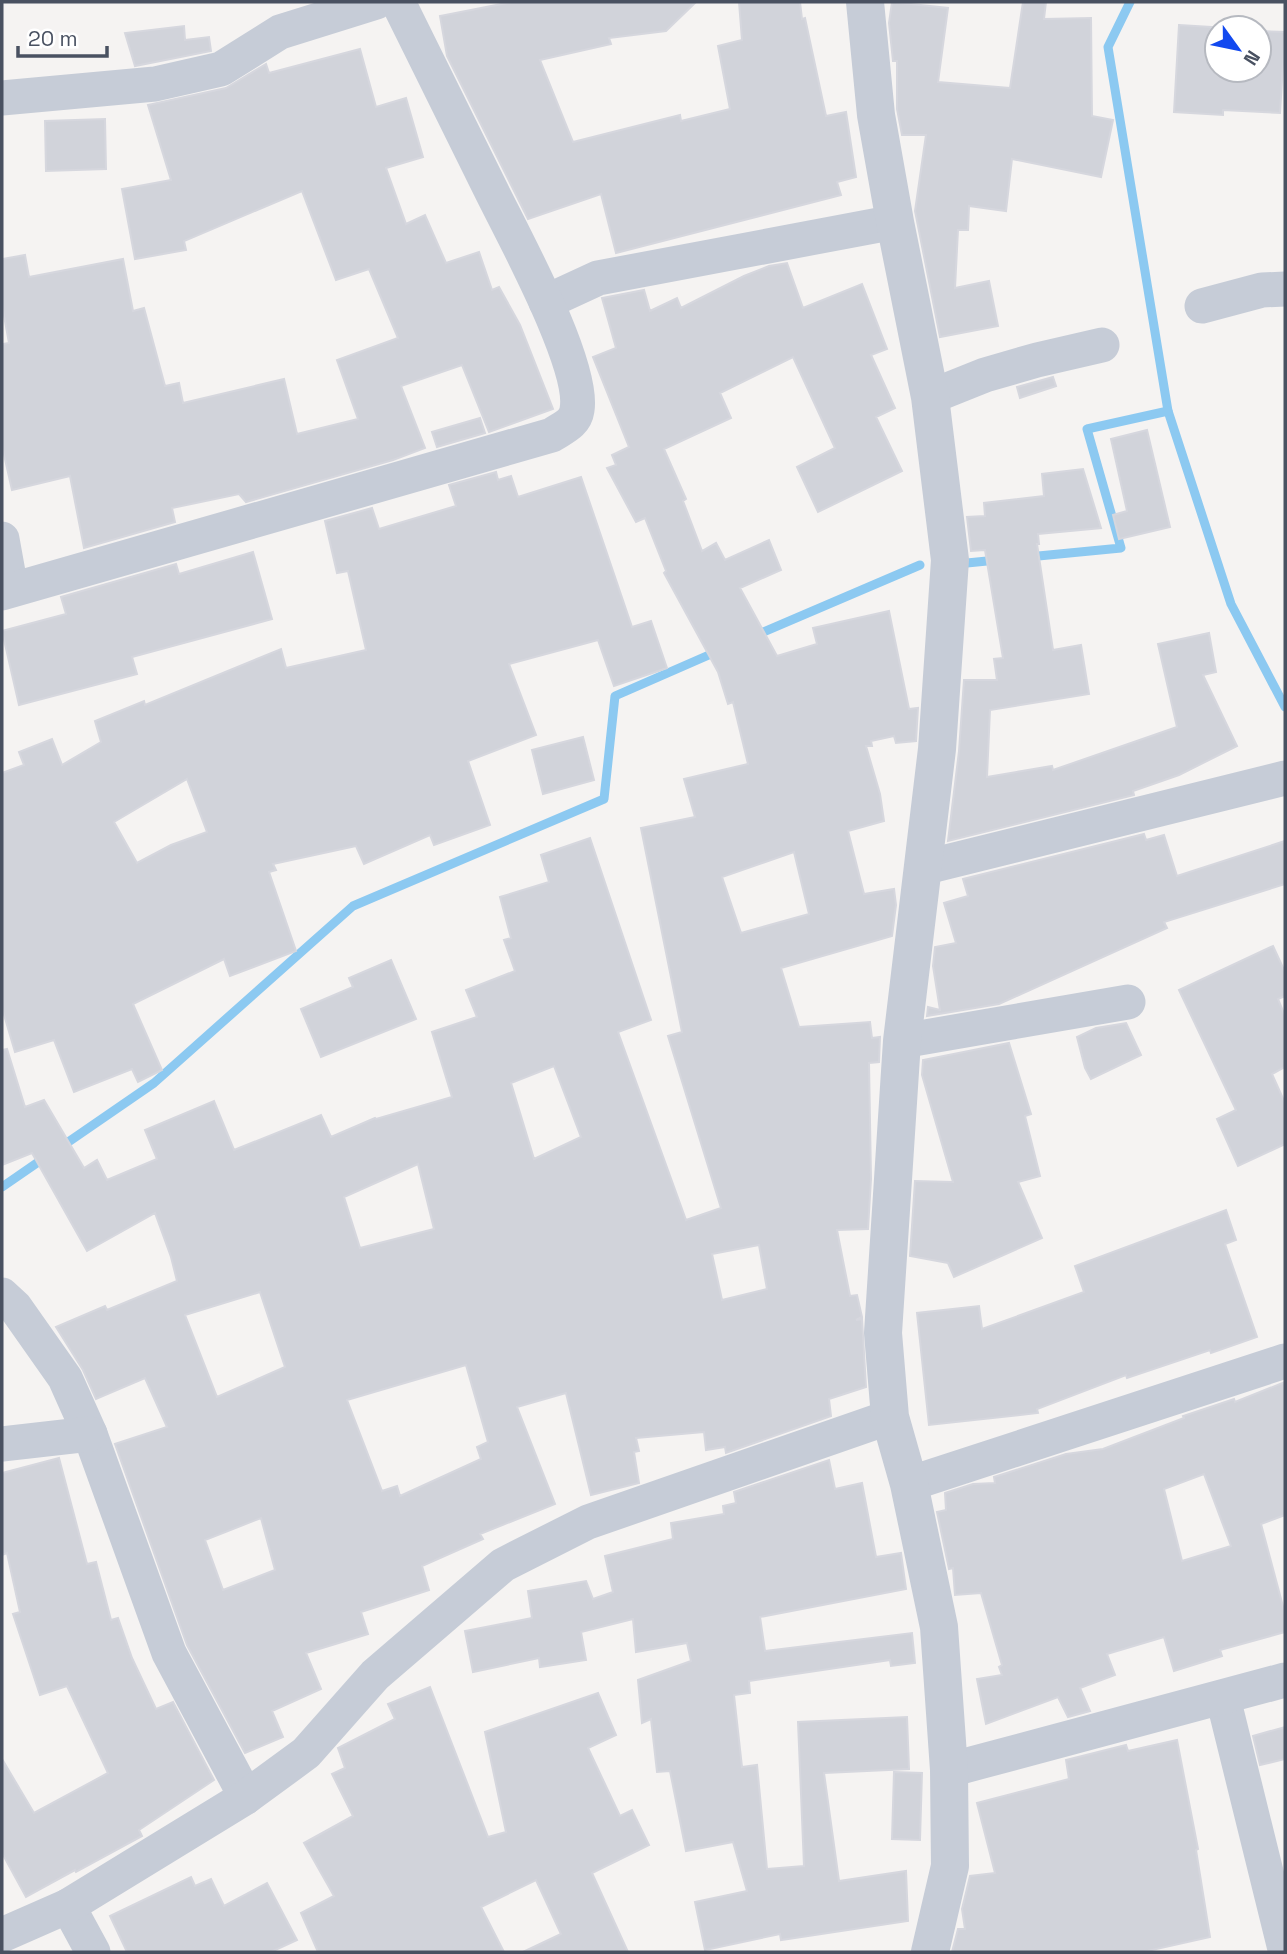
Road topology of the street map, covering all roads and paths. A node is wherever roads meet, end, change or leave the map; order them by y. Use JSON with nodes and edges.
{"nodes":[{"id":1,"x":376,"y":2,"type":"edge"},
{"id":2,"x":398,"y":2,"type":"edge"},
{"id":3,"x":865,"y":2,"type":"edge"},
{"id":4,"x":2,"y":98,"type":"edge"},
{"id":5,"x":895,"y":222,"type":"junction"},
{"id":6,"x":1285,"y":289,"type":"edge"},
{"id":7,"x":546,"y":302,"type":"junction"},
{"id":8,"x":1202,"y":306,"type":"dead end"},
{"id":9,"x":1101,"y":345,"type":"dead end"},
{"id":10,"x":930,"y":397,"type":"junction"},
{"id":11,"x":2,"y":539,"type":"edge"},
{"id":12,"x":6,"y":591,"type":"edge"},
{"id":13,"x":1285,"y":778,"type":"edge"},
{"id":14,"x":922,"y":868,"type":"junction"},
{"id":15,"x":1128,"y":1002,"type":"dead end"},
{"id":16,"x":902,"y":1041,"type":"junction"},
{"id":17,"x":2,"y":1295,"type":"edge"},
{"id":18,"x":1285,"y":1362,"type":"edge"},
{"id":19,"x":890,"y":1417,"type":"junction"},
{"id":20,"x":90,"y":1434,"type":"junction"},
{"id":21,"x":2,"y":1444,"type":"edge"},
{"id":22,"x":909,"y":1484,"type":"junction"},
{"id":23,"x":1285,"y":1680,"type":"edge"},
{"id":24,"x":1223,"y":1698,"type":"junction"},
{"id":25,"x":949,"y":1770,"type":"junction"},
{"id":26,"x":246,"y":1797,"type":"junction"},
{"id":27,"x":68,"y":1906,"type":"junction"},
{"id":28,"x":2,"y":1935,"type":"edge"},
{"id":29,"x":1285,"y":1949,"type":"edge"},
{"id":30,"x":93,"y":1952,"type":"edge"},
{"id":31,"x":930,"y":1952,"type":"edge"}],
"edges":[{"from":1,"to":4,"type":"street"},
{"from":2,"to":7,"type":"street"},
{"from":3,"to":5,"type":"street"},
{"from":5,"to":7,"type":"street"},
{"from":5,"to":10,"type":"street"},
{"from":6,"to":8,"type":"street"},
{"from":7,"to":12,"type":"street"},
{"from":9,"to":10,"type":"street"},
{"from":10,"to":14,"type":"street"},
{"from":11,"to":12,"type":"street"},
{"from":13,"to":14,"type":"street"},
{"from":14,"to":16,"type":"street"},
{"from":15,"to":16,"type":"street"},
{"from":16,"to":19,"type":"street"},
{"from":17,"to":20,"type":"street"},
{"from":18,"to":22,"type":"street"},
{"from":19,"to":22,"type":"street"},
{"from":19,"to":26,"type":"street"},
{"from":20,"to":21,"type":"street"},
{"from":20,"to":26,"type":"street"},
{"from":22,"to":25,"type":"street"},
{"from":23,"to":24,"type":"street"},
{"from":24,"to":25,"type":"street"},
{"from":24,"to":29,"type":"street"},
{"from":25,"to":31,"type":"street"},
{"from":26,"to":27,"type":"street"},
{"from":27,"to":28,"type":"street"},
{"from":27,"to":30,"type":"street"}]}
